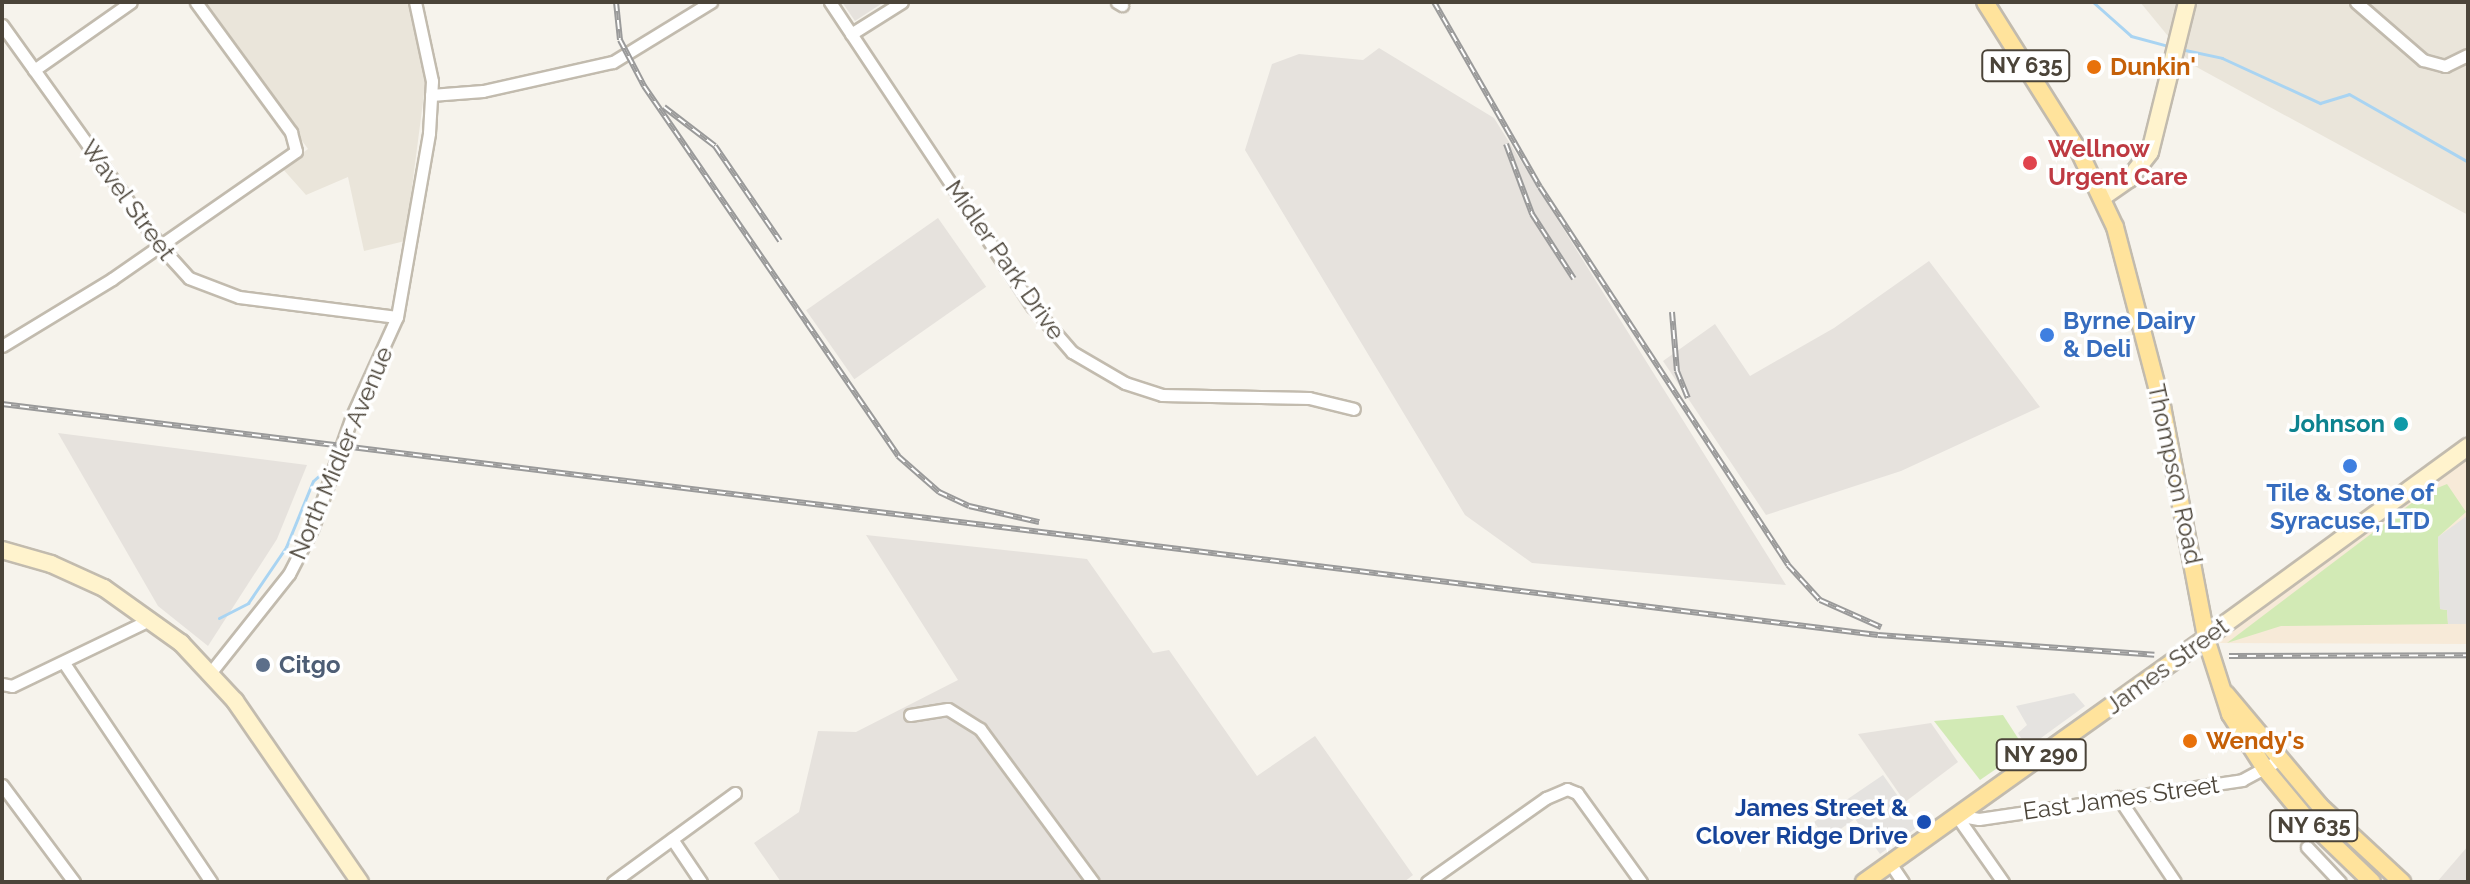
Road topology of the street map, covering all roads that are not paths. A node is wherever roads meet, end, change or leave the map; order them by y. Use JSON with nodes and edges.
{"nodes":[{"id":1,"x":131,"y":2,"type":"edge"},
{"id":2,"x":196,"y":2,"type":"edge"},
{"id":3,"x":415,"y":2,"type":"edge"},
{"id":4,"x":711,"y":2,"type":"edge"},
{"id":5,"x":830,"y":2,"type":"edge"},
{"id":6,"x":902,"y":2,"type":"edge"},
{"id":7,"x":1985,"y":2,"type":"edge"},
{"id":8,"x":2187,"y":2,"type":"edge"},
{"id":9,"x":2356,"y":2,"type":"edge"},
{"id":10,"x":2,"y":25,"type":"edge"},
{"id":11,"x":851,"y":34,"type":"junction"},
{"id":12,"x":2468,"y":55,"type":"edge"},
{"id":13,"x":34,"y":70,"type":"junction"},
{"id":14,"x":431,"y":95,"type":"junction"},
{"id":15,"x":2103,"y":197,"type":"junction"},
{"id":16,"x":160,"y":246,"type":"junction"},
{"id":17,"x":397,"y":317,"type":"junction"},
{"id":18,"x":2,"y":346,"type":"edge"},
{"id":19,"x":1354,"y":409,"type":"dead end"},
{"id":20,"x":2468,"y":447,"type":"edge"},
{"id":21,"x":2,"y":550,"type":"edge"},
{"id":22,"x":151,"y":619,"type":"junction"},
{"id":23,"x":2207,"y":637,"type":"junction"},
{"id":24,"x":64,"y":663,"type":"junction"},
{"id":25,"x":211,"y":672,"type":"junction"},
{"id":26,"x":5,"y":687,"type":"edge"},
{"id":27,"x":2226,"y":694,"type":"junction"},
{"id":28,"x":910,"y":715,"type":"dead end"},
{"id":29,"x":2281,"y":759,"type":"junction"},
{"id":30,"x":2266,"y":770,"type":"junction"},
{"id":31,"x":2,"y":785,"type":"edge"},
{"id":32,"x":735,"y":793,"type":"dead end"},
{"id":33,"x":2118,"y":797,"type":"junction"},
{"id":34,"x":1956,"y":815,"type":"junction"},
{"id":35,"x":672,"y":839,"type":"junction"},
{"id":36,"x":2307,"y":847,"type":"dead end"},
{"id":37,"x":1890,"y":863,"type":"junction"},
{"id":38,"x":74,"y":882,"type":"edge"},
{"id":39,"x":211,"y":882,"type":"edge"},
{"id":40,"x":360,"y":882,"type":"edge"},
{"id":41,"x":613,"y":882,"type":"edge"},
{"id":42,"x":701,"y":882,"type":"edge"},
{"id":43,"x":1093,"y":882,"type":"edge"},
{"id":44,"x":1427,"y":882,"type":"edge"},
{"id":45,"x":1641,"y":882,"type":"edge"},
{"id":46,"x":1864,"y":882,"type":"edge"},
{"id":47,"x":1903,"y":882,"type":"edge"},
{"id":48,"x":2003,"y":882,"type":"edge"},
{"id":49,"x":2175,"y":882,"type":"edge"},
{"id":50,"x":2340,"y":882,"type":"edge"},
{"id":51,"x":2372,"y":882,"type":"edge"},
{"id":52,"x":2402,"y":882,"type":"edge"}],
"edges":[{"from":1,"to":13,"type":"street"},
{"from":2,"to":16,"type":"street"},
{"from":3,"to":14,"type":"street","name":"North Midler Avenue"},
{"from":4,"to":14,"type":"street"},
{"from":5,"to":11,"type":"street","name":"Midler Park Drive"},
{"from":6,"to":11,"type":"street"},
{"from":7,"to":15,"type":"main road","name":"Thompson Road","number":"NY 635"},
{"from":8,"to":15,"type":"main road"},
{"from":9,"to":12,"type":"street"},
{"from":10,"to":13,"type":"street","name":"Wavel Street"},
{"from":11,"to":19,"type":"street","name":"Midler Park Drive"},
{"from":13,"to":16,"type":"street","name":"Wavel Street"},
{"from":14,"to":17,"type":"street","name":"North Midler Avenue"},
{"from":15,"to":23,"type":"main road","name":"Thompson Road","number":"NY 635"},
{"from":16,"to":17,"type":"street","name":"Wavel Street"},
{"from":16,"to":18,"type":"street"},
{"from":17,"to":25,"type":"street","name":"North Midler Avenue"},
{"from":20,"to":23,"type":"main road","name":"James Street","number":"NY 290"},
{"from":21,"to":22,"type":"main road"},
{"from":22,"to":24,"type":"street"},
{"from":22,"to":25,"type":"main road"},
{"from":23,"to":27,"type":"main road","name":"Thompson Road","number":"NY 635"},
{"from":23,"to":34,"type":"main road","name":"James Street","number":"NY 290"},
{"from":24,"to":26,"type":"street"},
{"from":24,"to":39,"type":"street"},
{"from":25,"to":40,"type":"main road"},
{"from":27,"to":29,"type":"main road","name":"Thompson Road","number":"NY 635"},
{"from":27,"to":30,"type":"main road","name":"Thompson Road","number":"NY 635"},
{"from":28,"to":43,"type":"street"},
{"from":29,"to":30,"type":"street","name":"East James Street"},
{"from":29,"to":52,"type":"main road","name":"Thompson Road","number":"NY 635"},
{"from":30,"to":33,"type":"street","name":"East James Street"},
{"from":30,"to":51,"type":"main road","name":"Thompson Road","number":"NY 635"},
{"from":31,"to":38,"type":"street"},
{"from":32,"to":35,"type":"street"},
{"from":33,"to":34,"type":"street","name":"East James Street"},
{"from":33,"to":49,"type":"street"},
{"from":34,"to":37,"type":"main road","name":"James Street","number":"NY 290"},
{"from":34,"to":48,"type":"street"},
{"from":35,"to":41,"type":"street"},
{"from":35,"to":42,"type":"street"},
{"from":36,"to":50,"type":"street"},
{"from":37,"to":46,"type":"main road","name":"James Street","number":"NY 290"},
{"from":37,"to":47,"type":"street"},
{"from":44,"to":45,"type":"street"}]}
